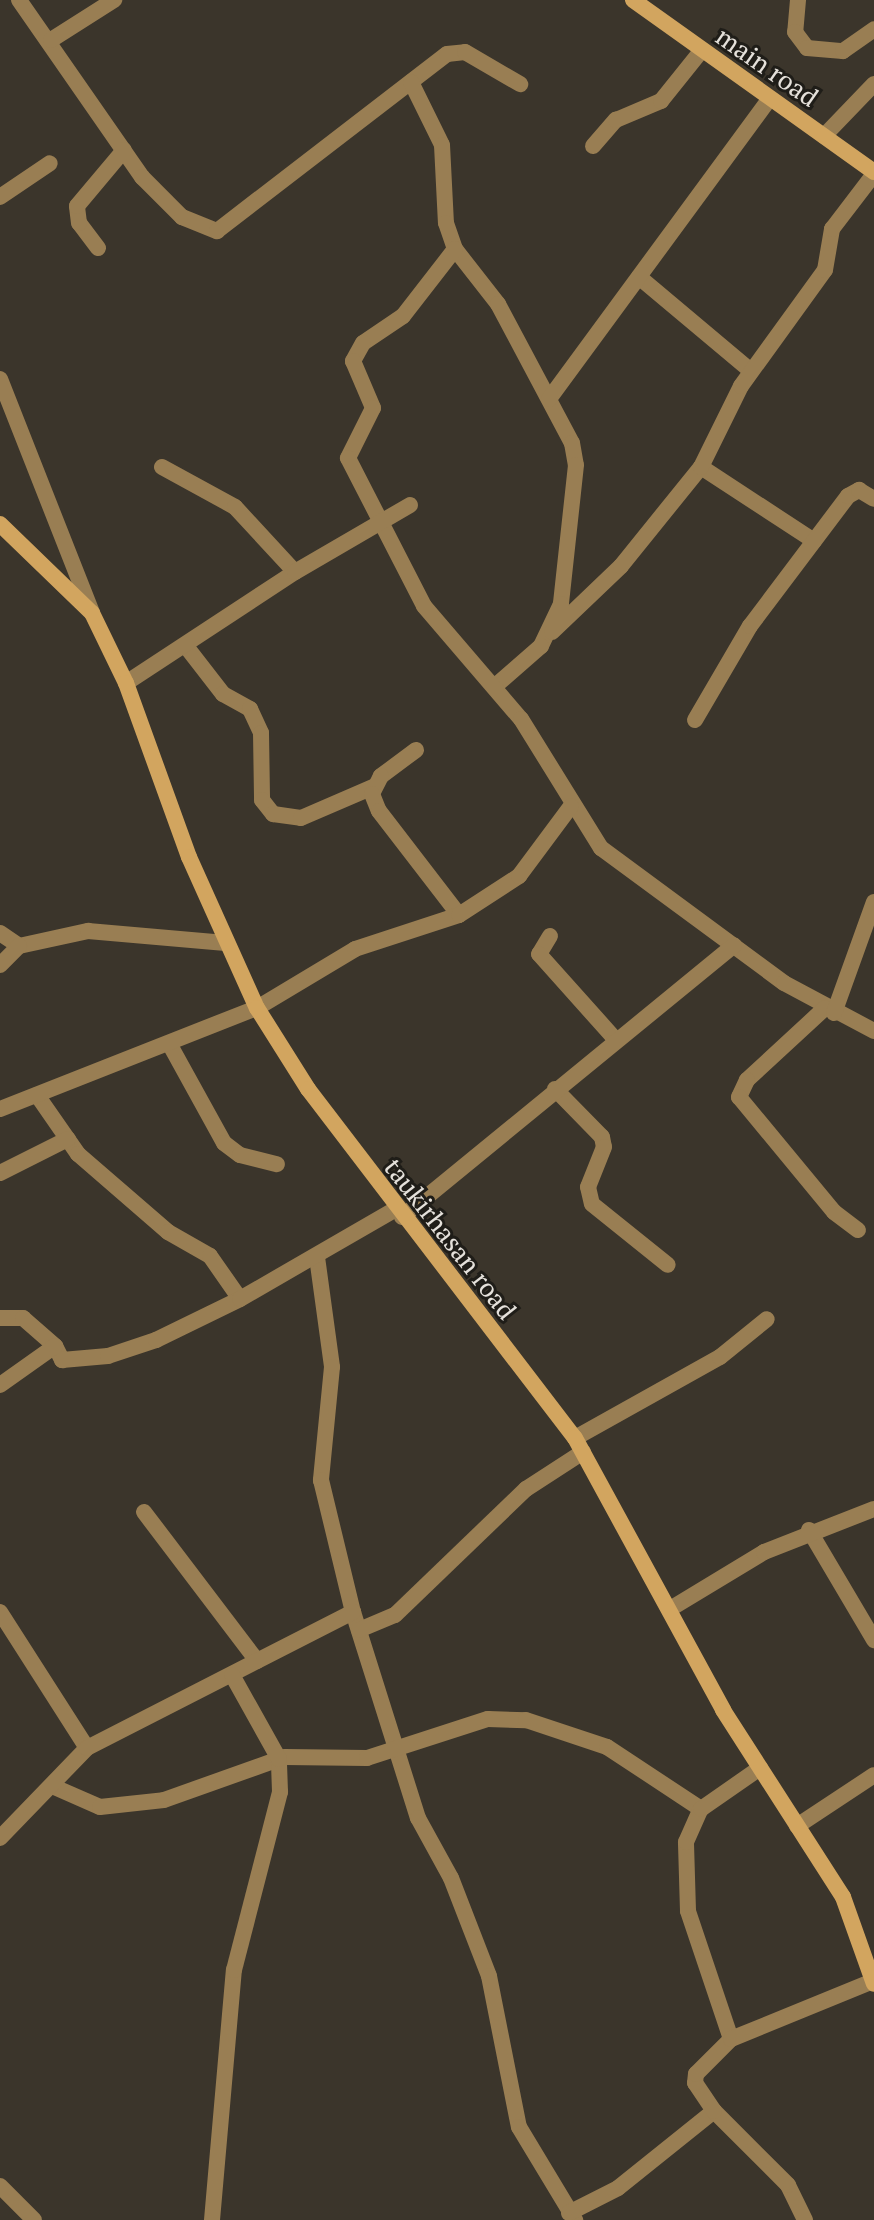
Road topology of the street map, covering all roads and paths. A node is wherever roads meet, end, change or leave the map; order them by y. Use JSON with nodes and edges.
{"nodes":[{"id":1,"x":19,"y":0,"type":"edge"},
{"id":2,"x":114,"y":0,"type":"edge"},
{"id":3,"x":633,"y":0,"type":"edge"},
{"id":4,"x":798,"y":0,"type":"edge"},
{"id":5,"x":652,"y":6,"type":"edge"},
{"id":6,"x":874,"y":29,"type":"edge"},
{"id":7,"x":51,"y":40,"type":"junction"},
{"id":8,"x":702,"y":50,"type":"junction"},
{"id":9,"x":411,"y":82,"type":"junction"},
{"id":10,"x":520,"y":84,"type":"dead end"},
{"id":11,"x":874,"y":84,"type":"edge"},
{"id":12,"x":770,"y":98,"type":"junction"},
{"id":13,"x":824,"y":136,"type":"junction"},
{"id":14,"x":593,"y":146,"type":"dead end"},
{"id":15,"x":124,"y":150,"type":"junction"},
{"id":16,"x":50,"y":163,"type":"dead end"},
{"id":17,"x":874,"y":173,"type":"edge"},
{"id":18,"x":0,"y":197,"type":"edge"},
{"id":19,"x":98,"y":248,"type":"dead end"},
{"id":20,"x":455,"y":249,"type":"junction"},
{"id":21,"x":639,"y":277,"type":"junction"},
{"id":22,"x":751,"y":371,"type":"junction"},
{"id":23,"x":0,"y":379,"type":"edge"},
{"id":24,"x":549,"y":399,"type":"junction"},
{"id":25,"x":162,"y":467,"type":"dead end"},
{"id":26,"x":701,"y":467,"type":"junction"},
{"id":27,"x":874,"y":499,"type":"edge"},
{"id":28,"x":410,"y":505,"type":"dead end"},
{"id":29,"x":379,"y":521,"type":"junction"},
{"id":30,"x":0,"y":524,"type":"edge"},
{"id":31,"x":814,"y":541,"type":"junction"},
{"id":32,"x":295,"y":572,"type":"junction"},
{"id":33,"x":92,"y":613,"type":"junction"},
{"id":34,"x":548,"y":636,"type":"junction"},
{"id":35,"x":185,"y":645,"type":"junction"},
{"id":36,"x":126,"y":683,"type":"junction"},
{"id":37,"x":494,"y":687,"type":"junction"},
{"id":38,"x":695,"y":720,"type":"dead end"},
{"id":39,"x":416,"y":750,"type":"dead end"},
{"id":40,"x":373,"y":787,"type":"junction"},
{"id":41,"x":571,"y":806,"type":"junction"},
{"id":42,"x":874,"y":902,"type":"edge"},
{"id":43,"x":459,"y":915,"type":"junction"},
{"id":44,"x":0,"y":933,"type":"edge"},
{"id":45,"x":550,"y":936,"type":"dead end"},
{"id":46,"x":225,"y":943,"type":"junction"},
{"id":47,"x":734,"y":945,"type":"junction"},
{"id":48,"x":19,"y":946,"type":"junction"},
{"id":49,"x":0,"y":965,"type":"edge"},
{"id":50,"x":257,"y":1008,"type":"junction"},
{"id":51,"x":829,"y":1010,"type":"junction"},
{"id":52,"x":874,"y":1031,"type":"edge"},
{"id":53,"x":616,"y":1040,"type":"junction"},
{"id":54,"x":170,"y":1045,"type":"junction"},
{"id":55,"x":555,"y":1089,"type":"junction"},
{"id":56,"x":37,"y":1095,"type":"junction"},
{"id":57,"x":0,"y":1109,"type":"edge"},
{"id":58,"x":68,"y":1139,"type":"junction"},
{"id":59,"x":277,"y":1164,"type":"dead end"},
{"id":60,"x":0,"y":1173,"type":"edge"},
{"id":61,"x":399,"y":1213,"type":"junction"},
{"id":62,"x":858,"y":1230,"type":"dead end"},
{"id":63,"x":317,"y":1257,"type":"junction"},
{"id":64,"x":668,"y":1265,"type":"dead end"},
{"id":65,"x":240,"y":1299,"type":"junction"},
{"id":66,"x":0,"y":1318,"type":"edge"},
{"id":67,"x":767,"y":1319,"type":"dead end"},
{"id":68,"x":55,"y":1346,"type":"junction"},
{"id":69,"x":0,"y":1385,"type":"edge"},
{"id":70,"x":579,"y":1445,"type":"junction"},
{"id":71,"x":874,"y":1509,"type":"edge"},
{"id":72,"x":144,"y":1512,"type":"dead end"},
{"id":73,"x":809,"y":1530,"type":"junction"},
{"id":74,"x":670,"y":1609,"type":"junction"},
{"id":75,"x":0,"y":1612,"type":"edge"},
{"id":76,"x":353,"y":1612,"type":"junction"},
{"id":77,"x":359,"y":1630,"type":"junction"},
{"id":78,"x":874,"y":1640,"type":"edge"},
{"id":79,"x":257,"y":1661,"type":"junction"},
{"id":80,"x":232,"y":1675,"type":"junction"},
{"id":81,"x":87,"y":1748,"type":"junction"},
{"id":82,"x":394,"y":1750,"type":"junction"},
{"id":83,"x":288,"y":1758,"type":"junction"},
{"id":84,"x":760,"y":1768,"type":"junction"},
{"id":85,"x":874,"y":1775,"type":"edge"},
{"id":86,"x":52,"y":1786,"type":"junction"},
{"id":87,"x":701,"y":1809,"type":"junction"},
{"id":88,"x":797,"y":1826,"type":"junction"},
{"id":89,"x":0,"y":1838,"type":"edge"},
{"id":90,"x":873,"y":1982,"type":"edge"},
{"id":91,"x":731,"y":2039,"type":"junction"},
{"id":92,"x":714,"y":2111,"type":"junction"},
{"id":93,"x":0,"y":2186,"type":"edge"},
{"id":94,"x":572,"y":2216,"type":"edge"},
{"id":95,"x":34,"y":2220,"type":"edge"},
{"id":96,"x":212,"y":2220,"type":"edge"},
{"id":97,"x":805,"y":2220,"type":"edge"}],
"edges":[{"from":1,"to":7,"type":"street"},
{"from":2,"to":7,"type":"street"},
{"from":3,"to":5,"type":"street","name":"main road"},
{"from":4,"to":6,"type":"street"},
{"from":5,"to":8,"type":"street","name":"main road"},
{"from":7,"to":15,"type":"street"},
{"from":8,"to":12,"type":"street","name":"main road"},
{"from":8,"to":14,"type":"street"},
{"from":9,"to":10,"type":"street"},
{"from":9,"to":15,"type":"street"},
{"from":9,"to":20,"type":"street"},
{"from":11,"to":13,"type":"street"},
{"from":12,"to":13,"type":"street","name":"main road"},
{"from":12,"to":21,"type":"street"},
{"from":13,"to":17,"type":"street","name":"main road"},
{"from":15,"to":19,"type":"street"},
{"from":16,"to":18,"type":"street"},
{"from":17,"to":22,"type":"street"},
{"from":20,"to":24,"type":"street"},
{"from":20,"to":29,"type":"street"},
{"from":21,"to":22,"type":"street"},
{"from":21,"to":24,"type":"street"},
{"from":22,"to":26,"type":"street"},
{"from":23,"to":33,"type":"street"},
{"from":24,"to":34,"type":"street"},
{"from":25,"to":32,"type":"street"},
{"from":26,"to":31,"type":"street"},
{"from":26,"to":34,"type":"street"},
{"from":27,"to":31,"type":"street"},
{"from":28,"to":29,"type":"street"},
{"from":29,"to":32,"type":"street"},
{"from":29,"to":37,"type":"street"},
{"from":30,"to":33,"type":"street","name":"taukirhasan road"},
{"from":31,"to":38,"type":"street"},
{"from":32,"to":35,"type":"street"},
{"from":33,"to":36,"type":"street","name":"taukirhasan road"},
{"from":34,"to":37,"type":"street"},
{"from":35,"to":36,"type":"street"},
{"from":35,"to":40,"type":"street"},
{"from":36,"to":46,"type":"street","name":"taukirhasan road"},
{"from":37,"to":41,"type":"street"},
{"from":39,"to":40,"type":"street"},
{"from":40,"to":43,"type":"street"},
{"from":41,"to":43,"type":"street"},
{"from":41,"to":47,"type":"street"},
{"from":42,"to":51,"type":"street"},
{"from":43,"to":50,"type":"street"},
{"from":44,"to":48,"type":"street"},
{"from":45,"to":53,"type":"street"},
{"from":46,"to":48,"type":"street"},
{"from":46,"to":50,"type":"street","name":"taukirhasan road"},
{"from":47,"to":51,"type":"street"},
{"from":47,"to":53,"type":"street"},
{"from":48,"to":49,"type":"street"},
{"from":50,"to":54,"type":"street"},
{"from":50,"to":61,"type":"street","name":"taukirhasan road"},
{"from":51,"to":52,"type":"street"},
{"from":51,"to":62,"type":"street"},
{"from":53,"to":55,"type":"street"},
{"from":54,"to":56,"type":"street"},
{"from":54,"to":59,"type":"street"},
{"from":55,"to":61,"type":"street"},
{"from":55,"to":64,"type":"street"},
{"from":56,"to":57,"type":"street"},
{"from":56,"to":58,"type":"street"},
{"from":58,"to":60,"type":"street"},
{"from":58,"to":65,"type":"street"},
{"from":61,"to":63,"type":"street"},
{"from":61,"to":70,"type":"street","name":"taukirhasan road"},
{"from":63,"to":65,"type":"street"},
{"from":63,"to":76,"type":"street"},
{"from":65,"to":68,"type":"street"},
{"from":66,"to":68,"type":"street"},
{"from":67,"to":70,"type":"street"},
{"from":68,"to":69,"type":"street"},
{"from":70,"to":74,"type":"street","name":"taukirhasan road"},
{"from":70,"to":77,"type":"street"},
{"from":71,"to":73,"type":"street"},
{"from":72,"to":79,"type":"street"},
{"from":73,"to":74,"type":"street"},
{"from":73,"to":78,"type":"street"},
{"from":74,"to":84,"type":"street","name":"taukirhasan road"},
{"from":75,"to":81,"type":"street"},
{"from":76,"to":77,"type":"street"},
{"from":76,"to":79,"type":"street"},
{"from":77,"to":82,"type":"street"},
{"from":79,"to":80,"type":"street"},
{"from":80,"to":81,"type":"street"},
{"from":80,"to":83,"type":"street"},
{"from":81,"to":86,"type":"street"},
{"from":82,"to":83,"type":"street"},
{"from":82,"to":87,"type":"street"},
{"from":82,"to":94,"type":"street"},
{"from":83,"to":86,"type":"street"},
{"from":83,"to":96,"type":"street"},
{"from":84,"to":87,"type":"street"},
{"from":84,"to":88,"type":"street","name":"taukirhasan road"},
{"from":85,"to":88,"type":"street"},
{"from":86,"to":89,"type":"street"},
{"from":87,"to":91,"type":"street"},
{"from":88,"to":90,"type":"street","name":"taukirhasan road"},
{"from":90,"to":91,"type":"street"},
{"from":91,"to":92,"type":"street"},
{"from":92,"to":94,"type":"street"},
{"from":92,"to":97,"type":"street"},
{"from":93,"to":95,"type":"street"}]}
